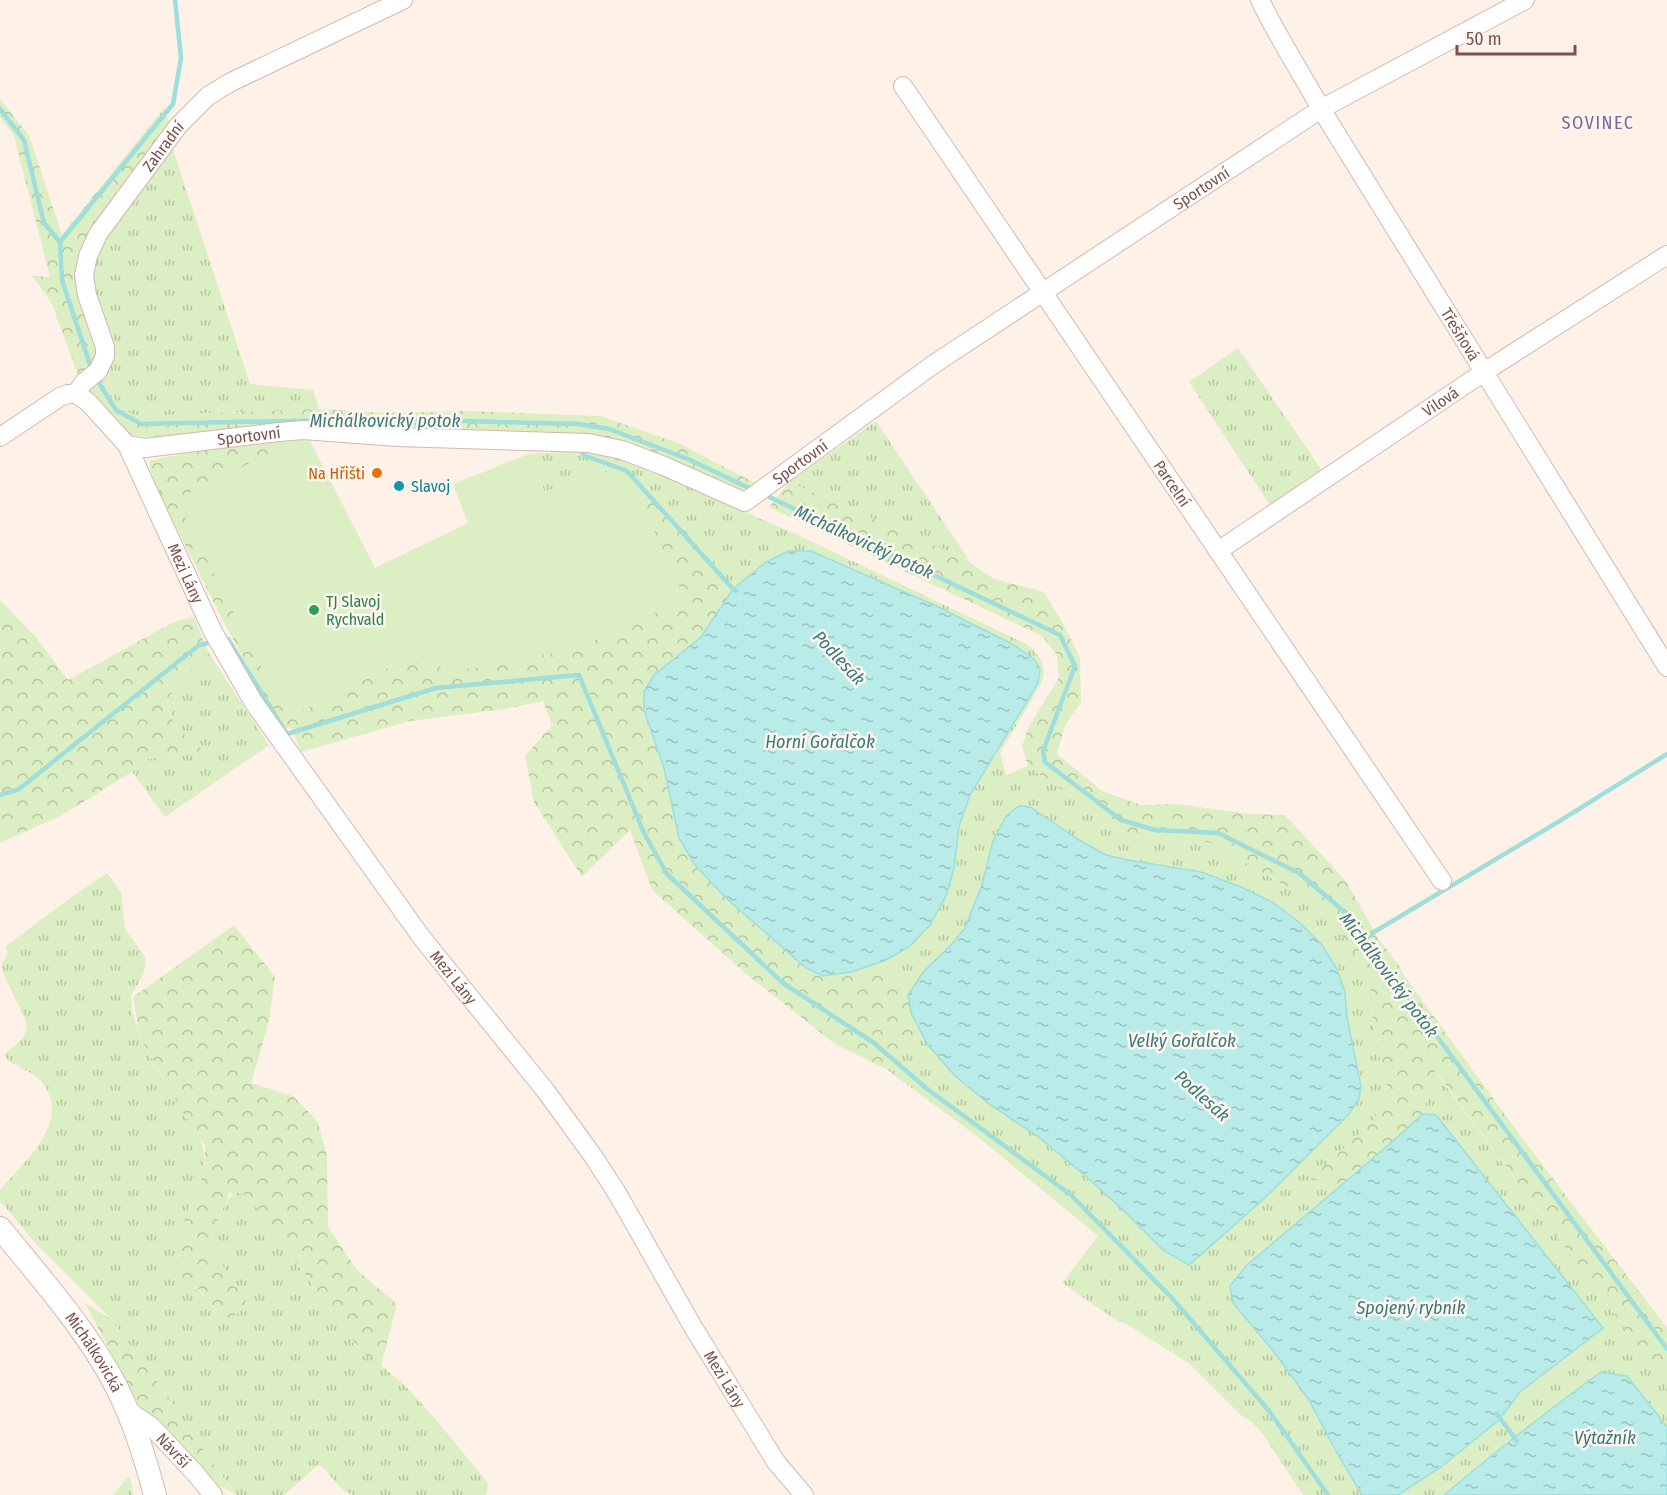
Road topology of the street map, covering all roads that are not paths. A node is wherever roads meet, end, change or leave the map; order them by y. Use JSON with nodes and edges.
{"nodes":[{"id":1,"x":403,"y":0,"type":"edge"},
{"id":2,"x":1260,"y":0,"type":"edge"},
{"id":3,"x":1525,"y":0,"type":"edge"},
{"id":4,"x":903,"y":86,"type":"dead end"},
{"id":5,"x":1321,"y":109,"type":"junction"},
{"id":6,"x":1667,"y":255,"type":"edge"},
{"id":7,"x":1044,"y":292,"type":"junction"},
{"id":8,"x":1484,"y":372,"type":"junction"},
{"id":9,"x":79,"y":388,"type":"junction"},
{"id":10,"x":0,"y":437,"type":"edge"},
{"id":11,"x":127,"y":445,"type":"junction"},
{"id":12,"x":1218,"y":550,"type":"junction"},
{"id":13,"x":1667,"y":667,"type":"edge"},
{"id":14,"x":1442,"y":881,"type":"dead end"},
{"id":15,"x":0,"y":1228,"type":"edge"},
{"id":16,"x":127,"y":1410,"type":"junction"},
{"id":17,"x":155,"y":1495,"type":"edge"},
{"id":18,"x":213,"y":1495,"type":"edge"},
{"id":19,"x":804,"y":1495,"type":"edge"}],
"edges":[{"from":1,"to":9,"type":"street","name":"Zahradní"},
{"from":2,"to":5,"type":"street","name":"Třešňová"},
{"from":3,"to":5,"type":"street","name":"Sportovní"},
{"from":4,"to":7,"type":"street","name":"Parcelní"},
{"from":5,"to":7,"type":"street","name":"Sportovní"},
{"from":5,"to":8,"type":"street","name":"Třešňová"},
{"from":6,"to":8,"type":"street","name":"Vilová"},
{"from":7,"to":11,"type":"street","name":"Sportovní"},
{"from":7,"to":12,"type":"street","name":"Parcelní"},
{"from":8,"to":12,"type":"street","name":"Vilová"},
{"from":8,"to":13,"type":"street","name":"Třešňová"},
{"from":9,"to":10,"type":"street"},
{"from":9,"to":11,"type":"street"},
{"from":11,"to":19,"type":"street","name":"Mezi Lány"},
{"from":12,"to":14,"type":"street","name":"Parcelní"},
{"from":15,"to":16,"type":"street","name":"Michálkovická"},
{"from":16,"to":17,"type":"street","name":"Michálkovická"},
{"from":16,"to":18,"type":"street","name":"Návrší"}]}
